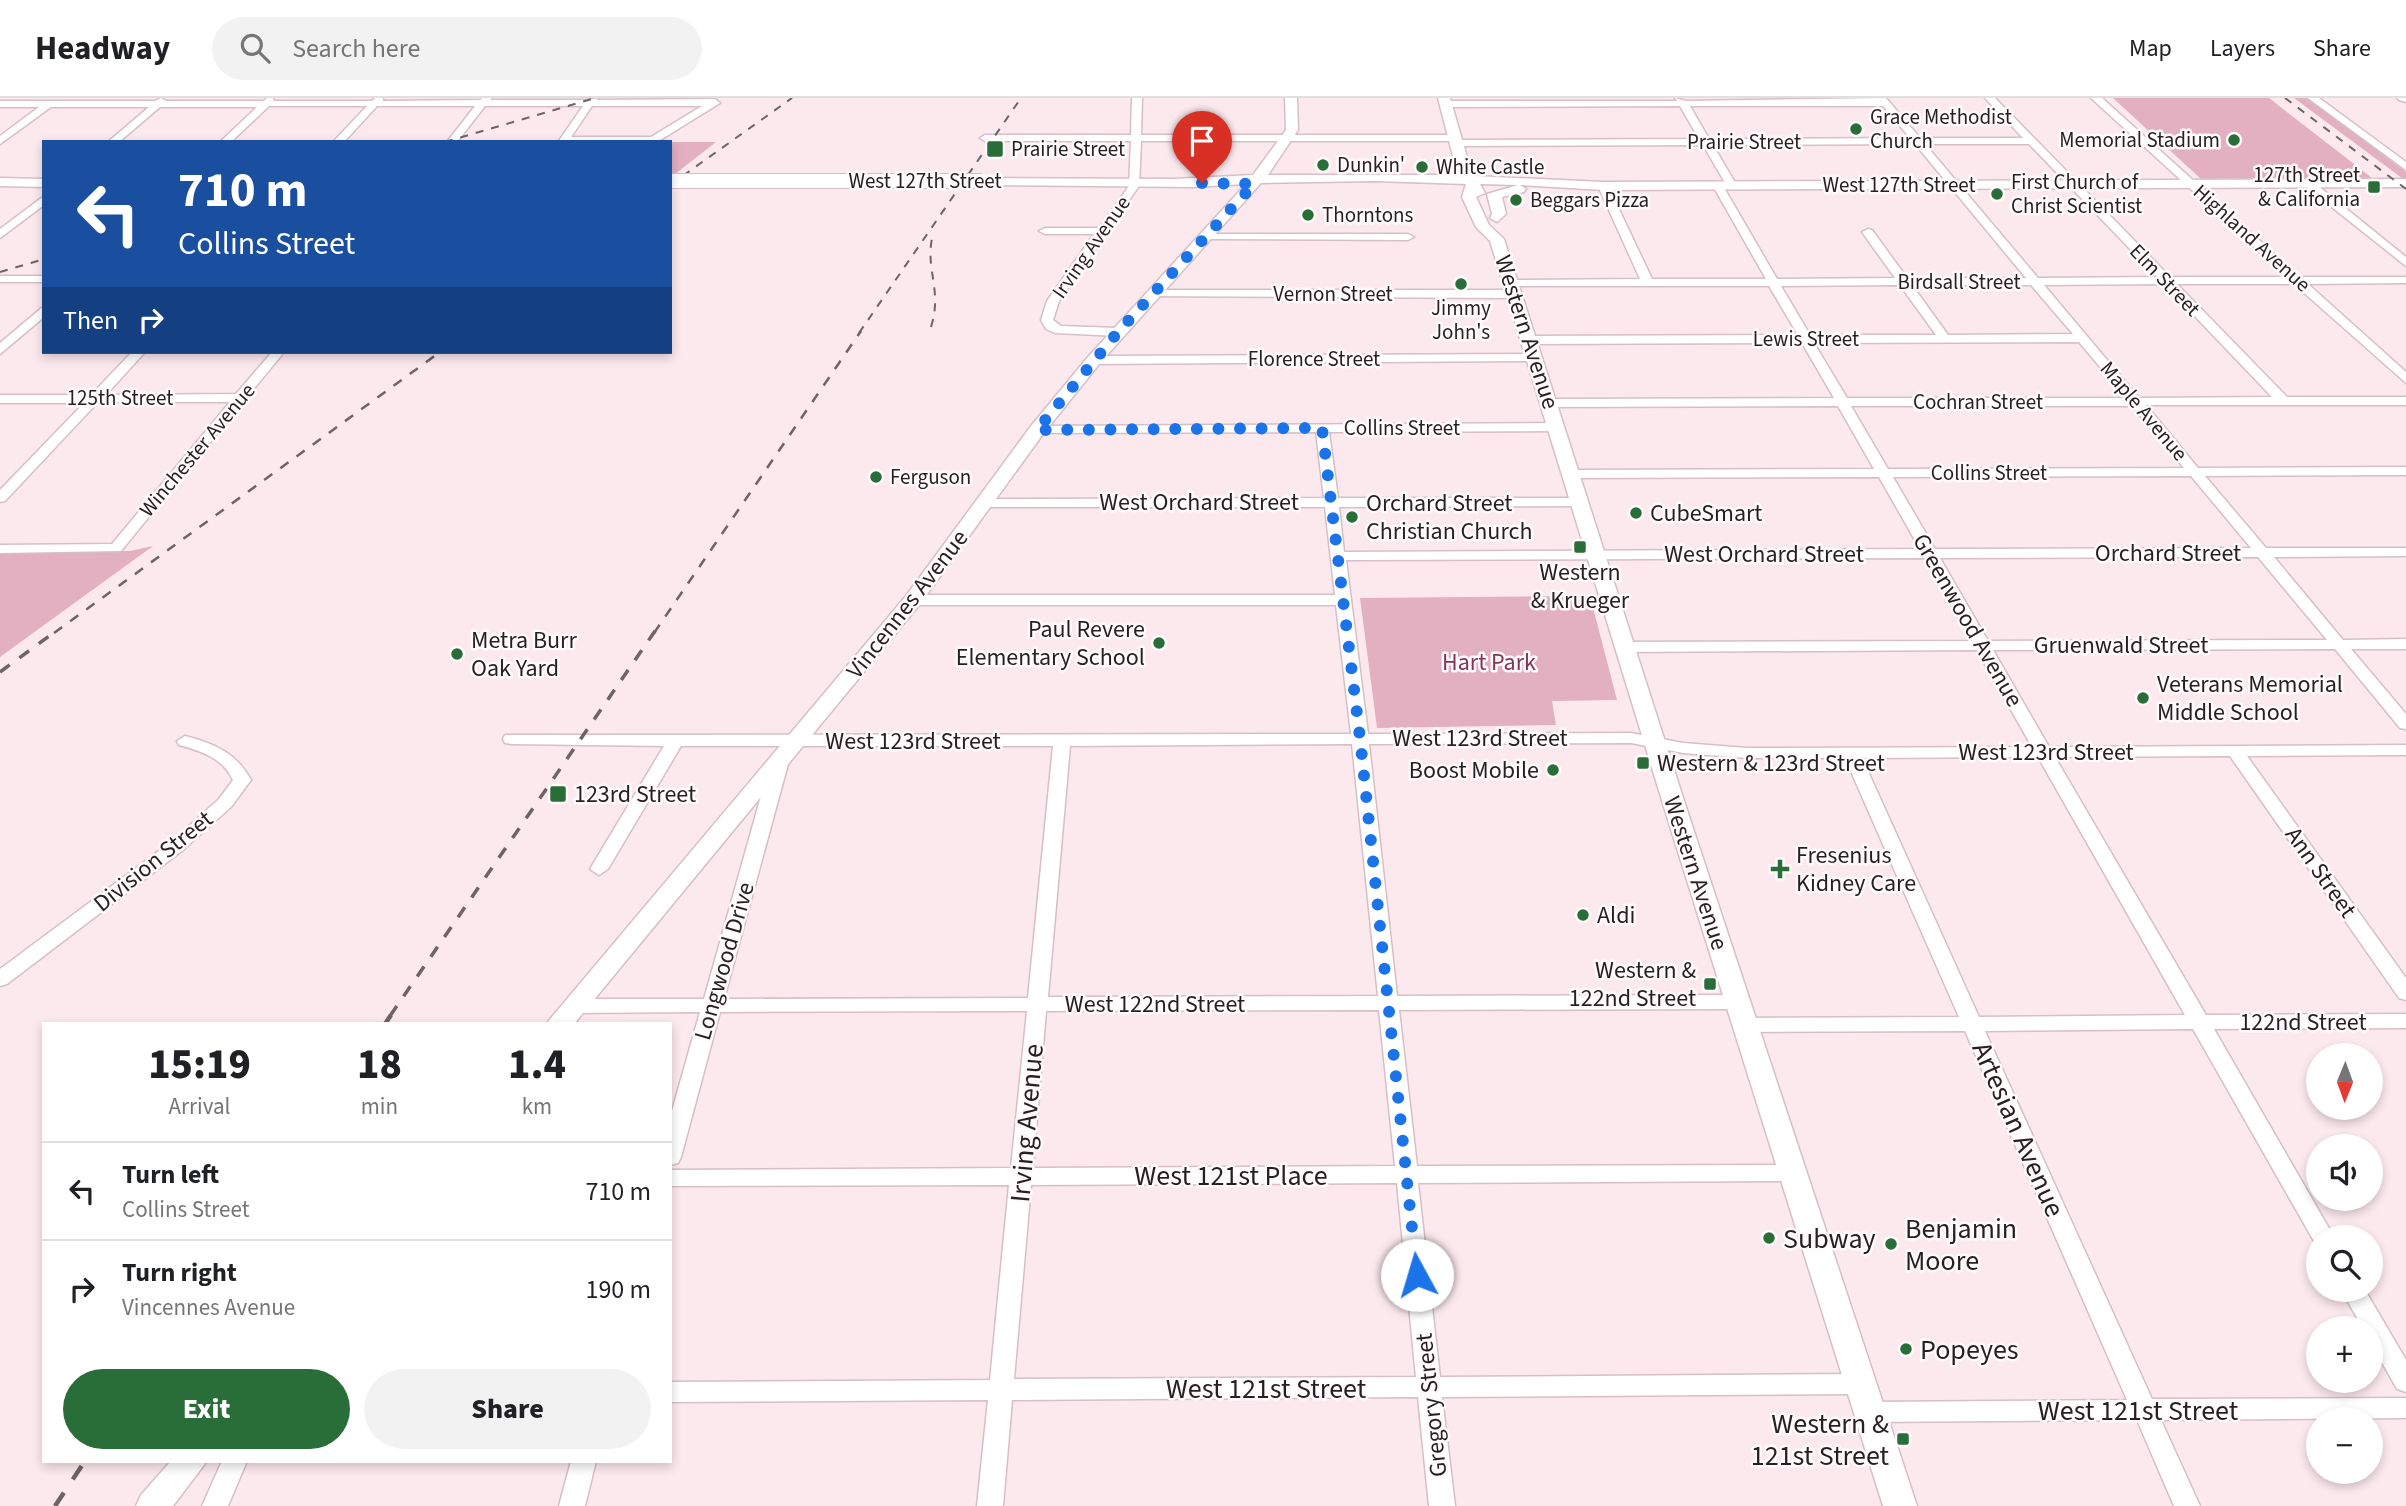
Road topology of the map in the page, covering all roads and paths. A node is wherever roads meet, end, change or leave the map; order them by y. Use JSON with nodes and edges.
{"nodes":[{"id":1,"x":1137,"y":98,"type":"edge"},
{"id":2,"x":1291,"y":98,"type":"edge"},
{"id":3,"x":1990,"y":98,"type":"edge"},
{"id":4,"x":2096,"y":98,"type":"edge"},
{"id":5,"x":2313,"y":98,"type":"edge"},
{"id":6,"x":592,"y":100,"type":"edge"},
{"id":7,"x":719,"y":100,"type":"edge"},
{"id":8,"x":1883,"y":100,"type":"edge"},
{"id":9,"x":161,"y":101,"type":"edge"},
{"id":10,"x":269,"y":101,"type":"edge"},
{"id":11,"x":377,"y":101,"type":"edge"},
{"id":12,"x":485,"y":101,"type":"edge"},
{"id":13,"x":1445,"y":101,"type":"edge"},
{"id":14,"x":1681,"y":101,"type":"edge"},
{"id":15,"x":0,"y":104,"type":"edge"},
{"id":16,"x":49,"y":104,"type":"junction"},
{"id":17,"x":985,"y":138,"type":"dead end"},
{"id":18,"x":1288,"y":138,"type":"junction"},
{"id":19,"x":1136,"y":139,"type":"junction"},
{"id":20,"x":115,"y":140,"type":"edge"},
{"id":21,"x":227,"y":140,"type":"edge"},
{"id":22,"x":340,"y":140,"type":"edge"},
{"id":23,"x":454,"y":140,"type":"edge"},
{"id":24,"x":565,"y":140,"type":"edge"},
{"id":25,"x":653,"y":140,"type":"edge"},
{"id":26,"x":1455,"y":140,"type":"junction"},
{"id":27,"x":0,"y":141,"type":"edge"},
{"id":28,"x":1918,"y":141,"type":"junction"},
{"id":29,"x":2032,"y":141,"type":"junction"},
{"id":30,"x":1706,"y":142,"type":"junction"},
{"id":31,"x":1276,"y":157,"type":"junction"},
{"id":32,"x":2406,"y":167,"type":"edge"},
{"id":33,"x":1134,"y":180,"type":"junction"},
{"id":34,"x":672,"y":181,"type":"edge"},
{"id":35,"x":1257,"y":181,"type":"junction"},
{"id":36,"x":1284,"y":181,"type":"junction"},
{"id":37,"x":0,"y":182,"type":"edge"},
{"id":38,"x":42,"y":183,"type":"edge"},
{"id":39,"x":2308,"y":183,"type":"junction"},
{"id":40,"x":2406,"y":183,"type":"edge"},
{"id":41,"x":1954,"y":184,"type":"junction"},
{"id":42,"x":2073,"y":184,"type":"junction"},
{"id":43,"x":2192,"y":184,"type":"junction"},
{"id":44,"x":1472,"y":185,"type":"junction"},
{"id":45,"x":1603,"y":186,"type":"junction"},
{"id":46,"x":1725,"y":186,"type":"junction"},
{"id":47,"x":1519,"y":189,"type":"junction"},
{"id":48,"x":1240,"y":200,"type":"junction"},
{"id":49,"x":42,"y":201,"type":"edge"},
{"id":50,"x":1497,"y":218,"type":"junction"},
{"id":51,"x":1045,"y":231,"type":"dead end"},
{"id":52,"x":1101,"y":231,"type":"junction"},
{"id":53,"x":1868,"y":232,"type":"dead end"},
{"id":54,"x":0,"y":235,"type":"edge"},
{"id":55,"x":1206,"y":237,"type":"junction"},
{"id":56,"x":1408,"y":237,"type":"dead end"},
{"id":57,"x":1497,"y":239,"type":"junction"},
{"id":58,"x":2406,"y":263,"type":"edge"},
{"id":59,"x":0,"y":279,"type":"edge"},
{"id":60,"x":42,"y":279,"type":"edge"},
{"id":61,"x":2166,"y":281,"type":"junction"},
{"id":62,"x":2299,"y":281,"type":"junction"},
{"id":63,"x":2406,"y":281,"type":"edge"},
{"id":64,"x":1774,"y":282,"type":"junction"},
{"id":65,"x":1904,"y":282,"type":"junction"},
{"id":66,"x":2035,"y":282,"type":"junction"},
{"id":67,"x":1647,"y":283,"type":"junction"},
{"id":68,"x":1513,"y":288,"type":"junction"},
{"id":69,"x":1152,"y":294,"type":"junction"},
{"id":70,"x":42,"y":312,"type":"edge"},
{"id":71,"x":1118,"y":332,"type":"junction"},
{"id":72,"x":1944,"y":338,"type":"junction"},
{"id":73,"x":2082,"y":338,"type":"junction"},
{"id":74,"x":1806,"y":339,"type":"junction"},
{"id":75,"x":1529,"y":340,"type":"junction"},
{"id":76,"x":0,"y":350,"type":"edge"},
{"id":77,"x":137,"y":354,"type":"edge"},
{"id":78,"x":276,"y":354,"type":"edge"},
{"id":79,"x":1535,"y":358,"type":"junction"},
{"id":80,"x":1094,"y":359,"type":"junction"},
{"id":81,"x":2406,"y":379,"type":"edge"},
{"id":82,"x":94,"y":398,"type":"junction"},
{"id":83,"x":240,"y":398,"type":"junction"},
{"id":84,"x":0,"y":399,"type":"edge"},
{"id":85,"x":2136,"y":401,"type":"junction"},
{"id":86,"x":2283,"y":401,"type":"junction"},
{"id":87,"x":2406,"y":401,"type":"edge"},
{"id":88,"x":1843,"y":402,"type":"junction"},
{"id":89,"x":1550,"y":403,"type":"junction"},
{"id":90,"x":1557,"y":427,"type":"junction"},
{"id":91,"x":1322,"y":428,"type":"junction"},
{"id":92,"x":1037,"y":430,"type":"junction"},
{"id":93,"x":2406,"y":471,"type":"edge"},
{"id":94,"x":2195,"y":472,"type":"junction"},
{"id":95,"x":1884,"y":473,"type":"junction"},
{"id":96,"x":1572,"y":474,"type":"junction"},
{"id":97,"x":0,"y":498,"type":"edge"},
{"id":98,"x":1331,"y":502,"type":"junction"},
{"id":99,"x":1581,"y":502,"type":"junction"},
{"id":100,"x":985,"y":503,"type":"junction"},
{"id":101,"x":0,"y":549,"type":"edge"},
{"id":102,"x":2406,"y":552,"type":"edge"},
{"id":103,"x":2262,"y":553,"type":"junction"},
{"id":104,"x":1930,"y":554,"type":"junction"},
{"id":105,"x":1598,"y":555,"type":"junction"},
{"id":106,"x":1338,"y":556,"type":"junction"},
{"id":107,"x":913,"y":600,"type":"junction"},
{"id":108,"x":1343,"y":600,"type":"junction"},
{"id":109,"x":2338,"y":644,"type":"junction"},
{"id":110,"x":2406,"y":644,"type":"edge"},
{"id":111,"x":1983,"y":646,"type":"junction"},
{"id":112,"x":1625,"y":647,"type":"junction"},
{"id":113,"x":2406,"y":724,"type":"edge"},
{"id":114,"x":1360,"y":738,"type":"junction"},
{"id":115,"x":512,"y":739,"type":"dead end"},
{"id":116,"x":1062,"y":740,"type":"junction"},
{"id":117,"x":185,"y":741,"type":"dead end"},
{"id":118,"x":675,"y":741,"type":"junction"},
{"id":119,"x":796,"y":742,"type":"junction"},
{"id":120,"x":1654,"y":742,"type":"junction"},
{"id":121,"x":2406,"y":750,"type":"edge"},
{"id":122,"x":2235,"y":751,"type":"junction"},
{"id":123,"x":2044,"y":752,"type":"junction"},
{"id":124,"x":1851,"y":753,"type":"junction"},
{"id":125,"x":779,"y":764,"type":"junction"},
{"id":126,"x":599,"y":869,"type":"dead end"},
{"id":127,"x":0,"y":979,"type":"edge"},
{"id":128,"x":2406,"y":993,"type":"edge"},
{"id":129,"x":1388,"y":1003,"type":"junction"},
{"id":130,"x":1037,"y":1004,"type":"junction"},
{"id":131,"x":712,"y":1005,"type":"junction"},
{"id":132,"x":574,"y":1006,"type":"junction"},
{"id":133,"x":1741,"y":1014,"type":"junction"},
{"id":134,"x":2406,"y":1021,"type":"edge"},
{"id":135,"x":561,"y":1022,"type":"edge"},
{"id":136,"x":1971,"y":1022,"type":"junction"},
{"id":137,"x":2200,"y":1022,"type":"junction"},
{"id":138,"x":672,"y":1150,"type":"edge"},
{"id":139,"x":1793,"y":1173,"type":"junction"},
{"id":140,"x":1407,"y":1174,"type":"junction"},
{"id":141,"x":1021,"y":1176,"type":"junction"},
{"id":142,"x":672,"y":1178,"type":"edge"},
{"id":143,"x":2316,"y":1225,"type":"edge"},
{"id":144,"x":2360,"y":1302,"type":"edge"},
{"id":145,"x":2406,"y":1382,"type":"edge"},
{"id":146,"x":1429,"y":1387,"type":"junction"},
{"id":147,"x":1001,"y":1390,"type":"junction"},
{"id":148,"x":672,"y":1392,"type":"edge"},
{"id":149,"x":1865,"y":1398,"type":"junction"},
{"id":150,"x":2406,"y":1408,"type":"edge"},
{"id":151,"x":2144,"y":1410,"type":"junction"},
{"id":152,"x":189,"y":1463,"type":"edge"},
{"id":153,"x":234,"y":1463,"type":"edge"},
{"id":154,"x":583,"y":1463,"type":"edge"},
{"id":155,"x":153,"y":1506,"type":"edge"},
{"id":156,"x":215,"y":1506,"type":"edge"},
{"id":157,"x":572,"y":1506,"type":"edge"},
{"id":158,"x":990,"y":1506,"type":"edge"},
{"id":159,"x":1442,"y":1506,"type":"edge"},
{"id":160,"x":1900,"y":1506,"type":"edge"},
{"id":161,"x":2187,"y":1506,"type":"edge"}],
"edges":[{"from":1,"to":19,"type":"street","name":"Irving Avenue"},
{"from":2,"to":18,"type":"main road"},
{"from":3,"to":29,"type":"street","name":"Elm Street"},
{"from":4,"to":43,"type":"street","name":"Highland Avenue"},
{"from":5,"to":32,"type":"street"},
{"from":6,"to":7,"type":"street"},
{"from":6,"to":12,"type":"street"},
{"from":6,"to":24,"type":"street"},
{"from":7,"to":25,"type":"street"},
{"from":8,"to":14,"type":"street"},
{"from":8,"to":28,"type":"street","name":"Maple Avenue"},
{"from":9,"to":10,"type":"street"},
{"from":9,"to":16,"type":"street"},
{"from":9,"to":20,"type":"street"},
{"from":10,"to":11,"type":"street"},
{"from":10,"to":21,"type":"street"},
{"from":11,"to":12,"type":"street"},
{"from":11,"to":22,"type":"street"},
{"from":12,"to":23,"type":"street"},
{"from":13,"to":14,"type":"street"},
{"from":13,"to":26,"type":"main road","name":"Western Avenue"},
{"from":14,"to":30,"type":"street","name":"Greenwood Avenue"},
{"from":15,"to":16,"type":"street"},
{"from":16,"to":27,"type":"street"},
{"from":17,"to":19,"type":"street","name":"Prairie Street"},
{"from":18,"to":19,"type":"street","name":"Prairie Street"},
{"from":18,"to":26,"type":"street","name":"Prairie Street"},
{"from":18,"to":31,"type":"main road"},
{"from":19,"to":33,"type":"street","name":"Irving Avenue"},
{"from":26,"to":30,"type":"street","name":"Prairie Street"},
{"from":26,"to":44,"type":"main road","name":"Western Avenue"},
{"from":28,"to":29,"type":"street","name":"Prairie Street"},
{"from":28,"to":30,"type":"street","name":"Prairie Street"},
{"from":28,"to":41,"type":"street","name":"Maple Avenue"},
{"from":29,"to":42,"type":"street","name":"Elm Street"},
{"from":30,"to":46,"type":"street","name":"Greenwood Avenue"},
{"from":31,"to":35,"type":"main road"},
{"from":31,"to":36,"type":"main road"},
{"from":33,"to":34,"type":"main road","name":"West 127th Street","bridge":true},
{"from":33,"to":35,"type":"main road","name":"West 127th Street"},
{"from":33,"to":52,"type":"street","name":"Irving Avenue"},
{"from":35,"to":36,"type":"main road","name":"West 127th Street"},
{"from":35,"to":48,"type":"main road","name":"Vincennes Avenue"},
{"from":36,"to":44,"type":"main road","name":"West 127th Street"},
{"from":36,"to":48,"type":"main road"},
{"from":37,"to":38,"type":"main road"},
{"from":39,"to":40,"type":"main road","name":"West 127th Street"},
{"from":39,"to":43,"type":"main road","name":"West 127th Street"},
{"from":39,"to":58,"type":"street"},
{"from":41,"to":42,"type":"main road","name":"West 127th Street"},
{"from":41,"to":46,"type":"main road","name":"West 127th Street"},
{"from":41,"to":66,"type":"street","name":"Maple Avenue"},
{"from":42,"to":43,"type":"main road","name":"West 127th Street"},
{"from":42,"to":61,"type":"street","name":"Elm Street"},
{"from":43,"to":62,"type":"street","name":"Highland Avenue"},
{"from":44,"to":45,"type":"main road","name":"West 127th Street"},
{"from":44,"to":47,"type":"main road","name":"West 127th Street"},
{"from":44,"to":50,"type":"main road","name":"Western Avenue"},
{"from":44,"to":57,"type":"main road","name":"Western Avenue"},
{"from":45,"to":46,"type":"main road","name":"West 127th Street"},
{"from":45,"to":47,"type":"main road","name":"West 127th Street"},
{"from":45,"to":67,"type":"street"},
{"from":46,"to":64,"type":"street","name":"Greenwood Avenue"},
{"from":47,"to":50,"type":"main road"},
{"from":48,"to":55,"type":"main road","name":"Vincennes Avenue"},
{"from":49,"to":54,"type":"street"},
{"from":50,"to":57,"type":"main road","name":"Western Avenue"},
{"from":51,"to":52,"type":"street"},
{"from":52,"to":71,"type":"street","name":"Irving Avenue"},
{"from":53,"to":65,"type":"street"},
{"from":55,"to":56,"type":"street"},
{"from":55,"to":69,"type":"main road","name":"Vincennes Avenue"},
{"from":57,"to":68,"type":"main road","name":"Western Avenue"},
{"from":59,"to":60,"type":"street"},
{"from":61,"to":62,"type":"street","name":"Birdsall Street"},
{"from":61,"to":66,"type":"street","name":"Birdsall Street"},
{"from":61,"to":86,"type":"street","name":"Elm Street"},
{"from":62,"to":63,"type":"street","name":"Birdsall Street"},
{"from":62,"to":81,"type":"street","name":"Highland Avenue"},
{"from":64,"to":65,"type":"street","name":"Birdsall Street"},
{"from":64,"to":67,"type":"street","name":"Birdsall Street"},
{"from":64,"to":74,"type":"street","name":"Greenwood Avenue"},
{"from":65,"to":66,"type":"street","name":"Birdsall Street"},
{"from":65,"to":72,"type":"street"},
{"from":66,"to":73,"type":"street","name":"Maple Avenue"},
{"from":67,"to":68,"type":"street","name":"Birdsall Street"},
{"from":68,"to":69,"type":"street","name":"Vernon Street"},
{"from":68,"to":75,"type":"main road","name":"Western Avenue"},
{"from":69,"to":71,"type":"main road","name":"Vincennes Avenue"},
{"from":70,"to":76,"type":"street"},
{"from":71,"to":80,"type":"main road","name":"Vincennes Avenue"},
{"from":72,"to":73,"type":"street","name":"Lewis Street"},
{"from":72,"to":74,"type":"street","name":"Lewis Street"},
{"from":73,"to":85,"type":"street","name":"Maple Avenue"},
{"from":74,"to":75,"type":"street","name":"Lewis Street"},
{"from":74,"to":88,"type":"street","name":"Greenwood Avenue"},
{"from":75,"to":79,"type":"main road","name":"Western Avenue"},
{"from":77,"to":82,"type":"street"},
{"from":78,"to":83,"type":"street","name":"Winchester Avenue"},
{"from":79,"to":80,"type":"street","name":"Florence Street"},
{"from":79,"to":89,"type":"main road","name":"Western Avenue"},
{"from":80,"to":92,"type":"main road","name":"Vincennes Avenue"},
{"from":82,"to":83,"type":"street","name":"125th Street"},
{"from":82,"to":84,"type":"street","name":"125th Street"},
{"from":82,"to":97,"type":"street"},
{"from":83,"to":101,"type":"street","name":"Winchester Avenue"},
{"from":85,"to":86,"type":"street","name":"Cochran Street"},
{"from":85,"to":88,"type":"street","name":"Cochran Street"},
{"from":85,"to":94,"type":"street","name":"Maple Avenue"},
{"from":86,"to":87,"type":"street","name":"Cochran Street"},
{"from":88,"to":89,"type":"street","name":"Cochran Street"},
{"from":88,"to":95,"type":"street","name":"Greenwood Avenue"},
{"from":89,"to":90,"type":"main road","name":"Western Avenue"},
{"from":90,"to":91,"type":"street","name":"Collins Street"},
{"from":90,"to":96,"type":"main road","name":"Western Avenue"},
{"from":91,"to":92,"type":"street","name":"Collins Street"},
{"from":91,"to":98,"type":"street","name":"Gregory Street"},
{"from":92,"to":100,"type":"main road","name":"Vincennes Avenue"},
{"from":93,"to":94,"type":"street","name":"Collins Street"},
{"from":94,"to":95,"type":"street","name":"Collins Street"},
{"from":94,"to":103,"type":"street","name":"Maple Avenue"},
{"from":95,"to":96,"type":"street","name":"Collins Street"},
{"from":95,"to":104,"type":"street","name":"Greenwood Avenue"},
{"from":96,"to":99,"type":"main road","name":"Western Avenue"},
{"from":98,"to":99,"type":"street","name":"West Orchard Street"},
{"from":98,"to":100,"type":"street","name":"West Orchard Street"},
{"from":98,"to":106,"type":"street","name":"Gregory Street"},
{"from":99,"to":105,"type":"main road","name":"Western Avenue"},
{"from":100,"to":107,"type":"main road","name":"Vincennes Avenue"},
{"from":102,"to":103,"type":"street","name":"Orchard Street"},
{"from":103,"to":104,"type":"street","name":"Orchard Street"},
{"from":103,"to":109,"type":"street","name":"Maple Avenue"},
{"from":104,"to":105,"type":"street","name":"West Orchard Street"},
{"from":104,"to":111,"type":"street","name":"Greenwood Avenue"},
{"from":105,"to":106,"type":"street","name":"West Orchard Street"},
{"from":105,"to":112,"type":"main road","name":"Western Avenue"},
{"from":106,"to":108,"type":"street","name":"Gregory Street"},
{"from":107,"to":108,"type":"street"},
{"from":107,"to":119,"type":"main road","name":"Vincennes Avenue"},
{"from":108,"to":114,"type":"street","name":"Gregory Street"},
{"from":109,"to":110,"type":"street","name":"Gruenwald Street"},
{"from":109,"to":111,"type":"street","name":"Gruenwald Street"},
{"from":109,"to":113,"type":"street","name":"Maple Avenue"},
{"from":111,"to":112,"type":"street","name":"Gruenwald Street"},
{"from":111,"to":123,"type":"street","name":"Greenwood Avenue"},
{"from":112,"to":120,"type":"main road","name":"Western Avenue"},
{"from":114,"to":116,"type":"street","name":"West 123rd Street"},
{"from":114,"to":120,"type":"street","name":"West 123rd Street"},
{"from":114,"to":129,"type":"street","name":"Gregory Street"},
{"from":115,"to":118,"type":"street","name":"West 123rd Street"},
{"from":116,"to":119,"type":"street","name":"West 123rd Street"},
{"from":116,"to":130,"type":"street","name":"Irving Avenue"},
{"from":117,"to":127,"type":"street","name":"Division Street"},
{"from":118,"to":119,"type":"street","name":"West 123rd Street"},
{"from":118,"to":126,"type":"street"},
{"from":119,"to":125,"type":"main road","name":"Vincennes Avenue"},
{"from":120,"to":124,"type":"street","name":"West 123rd Street"},
{"from":120,"to":133,"type":"main road","name":"Western Avenue"},
{"from":121,"to":122,"type":"street","name":"West 123rd Street"},
{"from":122,"to":123,"type":"street","name":"West 123rd Street"},
{"from":122,"to":128,"type":"street","name":"Ann Street"},
{"from":123,"to":124,"type":"street","name":"West 123rd Street"},
{"from":123,"to":137,"type":"street","name":"Greenwood Avenue"},
{"from":124,"to":136,"type":"street","name":"Artesian Avenue"},
{"from":125,"to":131,"type":"street","name":"Longwood Drive"},
{"from":125,"to":132,"type":"main road","name":"Vincennes Avenue"},
{"from":129,"to":130,"type":"street","name":"West 122nd Street"},
{"from":129,"to":133,"type":"street","name":"West 122nd Street"},
{"from":129,"to":140,"type":"street","name":"Gregory Street"},
{"from":130,"to":131,"type":"street","name":"West 122nd Street"},
{"from":130,"to":141,"type":"street","name":"Irving Avenue"},
{"from":131,"to":132,"type":"street","name":"West 122nd Street"},
{"from":131,"to":138,"type":"street","name":"Longwood Drive"},
{"from":132,"to":135,"type":"main road","name":"Vincennes Avenue"},
{"from":133,"to":136,"type":"street","name":"West 122nd Street"},
{"from":133,"to":139,"type":"main road","name":"Western Avenue"},
{"from":134,"to":137,"type":"street","name":"122nd Street"},
{"from":136,"to":137,"type":"street","name":"West 122nd Street"},
{"from":136,"to":151,"type":"street","name":"Artesian Avenue"},
{"from":137,"to":143,"type":"street","name":"Greenwood Avenue"},
{"from":139,"to":140,"type":"street","name":"West 121st Place"},
{"from":139,"to":149,"type":"main road","name":"Western Avenue"},
{"from":140,"to":141,"type":"street","name":"West 121st Place"},
{"from":140,"to":146,"type":"street","name":"Gregory Street"},
{"from":141,"to":142,"type":"street","name":"West 121st Place"},
{"from":141,"to":147,"type":"street","name":"Irving Avenue"},
{"from":144,"to":145,"type":"street"},
{"from":146,"to":147,"type":"street","name":"West 121st Street"},
{"from":146,"to":149,"type":"street","name":"West 121st Street"},
{"from":146,"to":159,"type":"street","name":"Gregory Street"},
{"from":147,"to":148,"type":"street","name":"West 121st Street"},
{"from":147,"to":158,"type":"street","name":"Irving Avenue"},
{"from":149,"to":151,"type":"street","name":"West 121st Street"},
{"from":149,"to":160,"type":"main road","name":"Western Avenue"},
{"from":150,"to":151,"type":"street","name":"West 121st Street"},
{"from":151,"to":161,"type":"street","name":"Artesian Avenue"},
{"from":152,"to":155,"type":"main road"},
{"from":153,"to":156,"type":"street"},
{"from":154,"to":157,"type":"street"}]}
